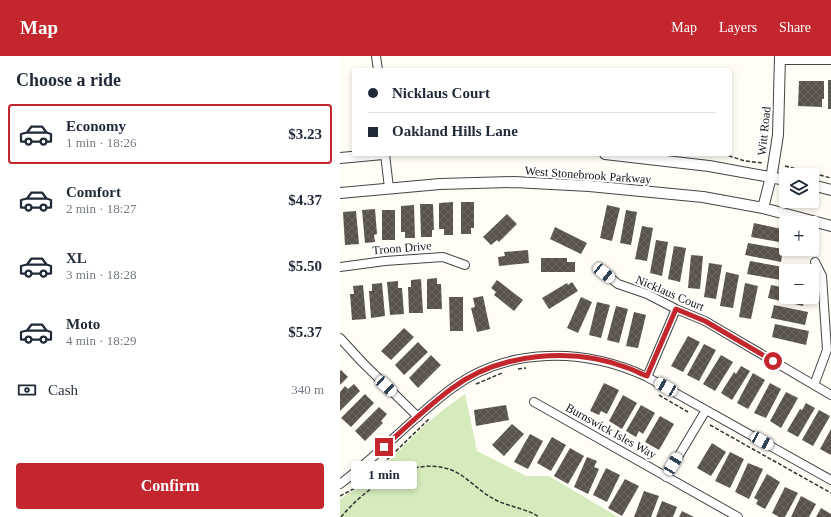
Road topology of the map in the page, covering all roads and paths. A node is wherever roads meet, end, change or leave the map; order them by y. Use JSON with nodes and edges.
{"nodes":[{"id":1,"x":376,"y":56,"type":"edge"},
{"id":2,"x":780,"y":58,"type":"edge"},
{"id":3,"x":831,"y":60,"type":"edge"},
{"id":4,"x":378,"y":68,"type":"edge"},
{"id":5,"x":362,"y":156,"type":"edge"},
{"id":6,"x":384,"y":156,"type":"edge"},
{"id":7,"x":622,"y":156,"type":"edge"},
{"id":8,"x":729,"y":156,"type":"edge"},
{"id":9,"x":340,"y":158,"type":"edge"},
{"id":10,"x":763,"y":163,"type":"dead end"},
{"id":11,"x":785,"y":166,"type":"dead end"},
{"id":12,"x":771,"y":178,"type":"junction"},
{"id":13,"x":831,"y":178,"type":"edge"},
{"id":14,"x":779,"y":179,"type":"edge"},
{"id":15,"x":819,"y":187,"type":"edge"},
{"id":16,"x":389,"y":188,"type":"junction"},
{"id":17,"x":831,"y":190,"type":"edge"},
{"id":18,"x":340,"y":193,"type":"edge"},
{"id":19,"x":763,"y":208,"type":"junction"},
{"id":20,"x":831,"y":226,"type":"edge"},
{"id":21,"x":816,"y":262,"type":"dead end"},
{"id":22,"x":465,"y":265,"type":"dead end"},
{"id":23,"x":340,"y":267,"type":"edge"},
{"id":24,"x":604,"y":273,"type":"dead end"},
{"id":25,"x":676,"y":309,"type":"junction"},
{"id":26,"x":340,"y":338,"type":"edge"},
{"id":27,"x":532,"y":366,"type":"dead end"},
{"id":28,"x":513,"y":371,"type":"dead end"},
{"id":29,"x":508,"y":372,"type":"dead end"},
{"id":30,"x":647,"y":376,"type":"junction"},
{"id":31,"x":476,"y":384,"type":"dead end"},
{"id":32,"x":814,"y":385,"type":"junction"},
{"id":33,"x":658,"y":394,"type":"dead end"},
{"id":34,"x":831,"y":395,"type":"edge"},
{"id":35,"x":534,"y":402,"type":"dead end"},
{"id":36,"x":706,"y":410,"type":"junction"},
{"id":37,"x":688,"y":412,"type":"dead end"},
{"id":38,"x":433,"y":415,"type":"dead end"},
{"id":39,"x":418,"y":417,"type":"junction"},
{"id":40,"x":710,"y":424,"type":"dead end"},
{"id":41,"x":666,"y":476,"type":"junction"},
{"id":42,"x":831,"y":480,"type":"edge"},
{"id":43,"x":340,"y":484,"type":"edge"},
{"id":44,"x":831,"y":493,"type":"edge"},
{"id":45,"x":340,"y":496,"type":"edge"},
{"id":46,"x":341,"y":517,"type":"edge"},
{"id":47,"x":539,"y":517,"type":"edge"},
{"id":48,"x":738,"y":517,"type":"edge"}],
"edges":[{"from":1,"to":4,"type":"street"},
{"from":2,"to":3,"type":"street"},
{"from":2,"to":12,"type":"street","name":"Witt Road"},
{"from":5,"to":9,"type":"street"},
{"from":6,"to":16,"type":"street"},
{"from":7,"to":12,"type":"street","name":"West Stonebrook Parkway"},
{"from":8,"to":10,"type":"path"},
{"from":11,"to":13,"type":"path"},
{"from":12,"to":14,"type":"street","name":"West Stonebrook Parkway"},
{"from":12,"to":19,"type":"street","name":"Witt Road"},
{"from":15,"to":17,"type":"street"},
{"from":16,"to":18,"type":"street","name":"West Stonebrook Parkway"},
{"from":16,"to":19,"type":"street","name":"West Stonebrook Parkway"},
{"from":19,"to":20,"type":"street","name":"West Stonebrook Parkway"},
{"from":21,"to":32,"type":"street"},
{"from":22,"to":23,"type":"street","name":"Troon Drive"},
{"from":24,"to":25,"type":"street","name":"Nicklaus Court"},
{"from":25,"to":30,"type":"street"},
{"from":25,"to":32,"type":"street","name":"Nicklaus Court"},
{"from":26,"to":39,"type":"street"},
{"from":27,"to":28,"type":"path"},
{"from":29,"to":31,"type":"path"},
{"from":30,"to":36,"type":"street"},
{"from":30,"to":39,"type":"street"},
{"from":32,"to":34,"type":"street","name":"Nicklaus Court"},
{"from":33,"to":37,"type":"path"},
{"from":35,"to":41,"type":"street","name":"Burnswick Isles Way"},
{"from":36,"to":41,"type":"street"},
{"from":36,"to":42,"type":"street"},
{"from":38,"to":45,"type":"path"},
{"from":39,"to":43,"type":"street"},
{"from":40,"to":44,"type":"path"},
{"from":41,"to":48,"type":"street","name":"Burnswick Isles Way"},
{"from":46,"to":47,"type":"path"}]}
